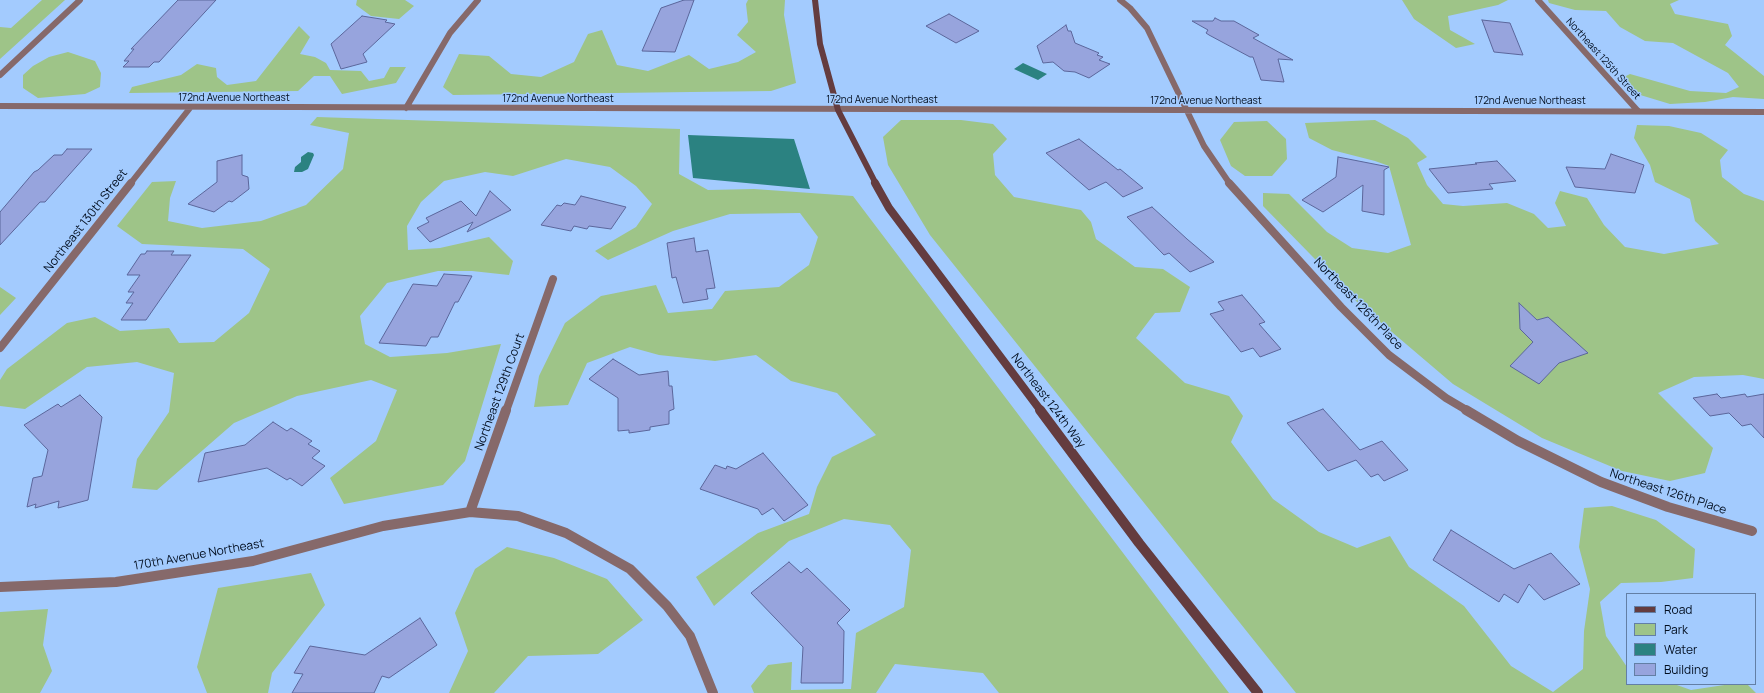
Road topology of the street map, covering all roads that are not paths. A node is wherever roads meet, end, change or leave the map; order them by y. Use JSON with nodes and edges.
{"nodes":[{"id":1,"x":80,"y":0,"type":"edge"},
{"id":2,"x":478,"y":0,"type":"edge"},
{"id":3,"x":815,"y":0,"type":"edge"},
{"id":4,"x":1120,"y":0,"type":"edge"},
{"id":5,"x":1538,"y":0,"type":"edge"},
{"id":6,"x":0,"y":75,"type":"edge"},
{"id":7,"x":0,"y":106,"type":"edge"},
{"id":8,"x":190,"y":108,"type":"junction"},
{"id":9,"x":406,"y":108,"type":"junction"},
{"id":10,"x":838,"y":110,"type":"junction"},
{"id":11,"x":1186,"y":111,"type":"junction"},
{"id":12,"x":1638,"y":111,"type":"junction"},
{"id":13,"x":1764,"y":112,"type":"edge"},
{"id":14,"x":553,"y":279,"type":"dead end"},
{"id":15,"x":0,"y":348,"type":"edge"},
{"id":16,"x":470,"y":512,"type":"junction"},
{"id":17,"x":1752,"y":531,"type":"dead end"},
{"id":18,"x":0,"y":587,"type":"edge"},
{"id":19,"x":714,"y":693,"type":"edge"},
{"id":20,"x":1258,"y":693,"type":"edge"}],
"edges":[{"from":1,"to":6,"type":"street"},
{"from":2,"to":9,"type":"street"},
{"from":3,"to":10,"type":"street","name":"Northeast 124th Way"},
{"from":4,"to":11,"type":"street","name":"Northeast 126th Place"},
{"from":5,"to":12,"type":"street","name":"Northeast 125th Street"},
{"from":7,"to":8,"type":"street","name":"172nd Avenue Northeast"},
{"from":8,"to":9,"type":"street","name":"172nd Avenue Northeast"},
{"from":8,"to":15,"type":"street","name":"Northeast 130th Street"},
{"from":9,"to":10,"type":"street","name":"172nd Avenue Northeast"},
{"from":10,"to":11,"type":"street","name":"172nd Avenue Northeast"},
{"from":10,"to":20,"type":"street","name":"Northeast 124th Way"},
{"from":11,"to":12,"type":"street","name":"172nd Avenue Northeast"},
{"from":11,"to":17,"type":"street","name":"Northeast 126th Place"},
{"from":12,"to":13,"type":"street","name":"172nd Avenue Northeast"},
{"from":14,"to":16,"type":"street","name":"Northeast 129th Court"},
{"from":16,"to":18,"type":"street","name":"170th Avenue Northeast"},
{"from":16,"to":19,"type":"street","name":"170th Avenue Northeast"}]}
